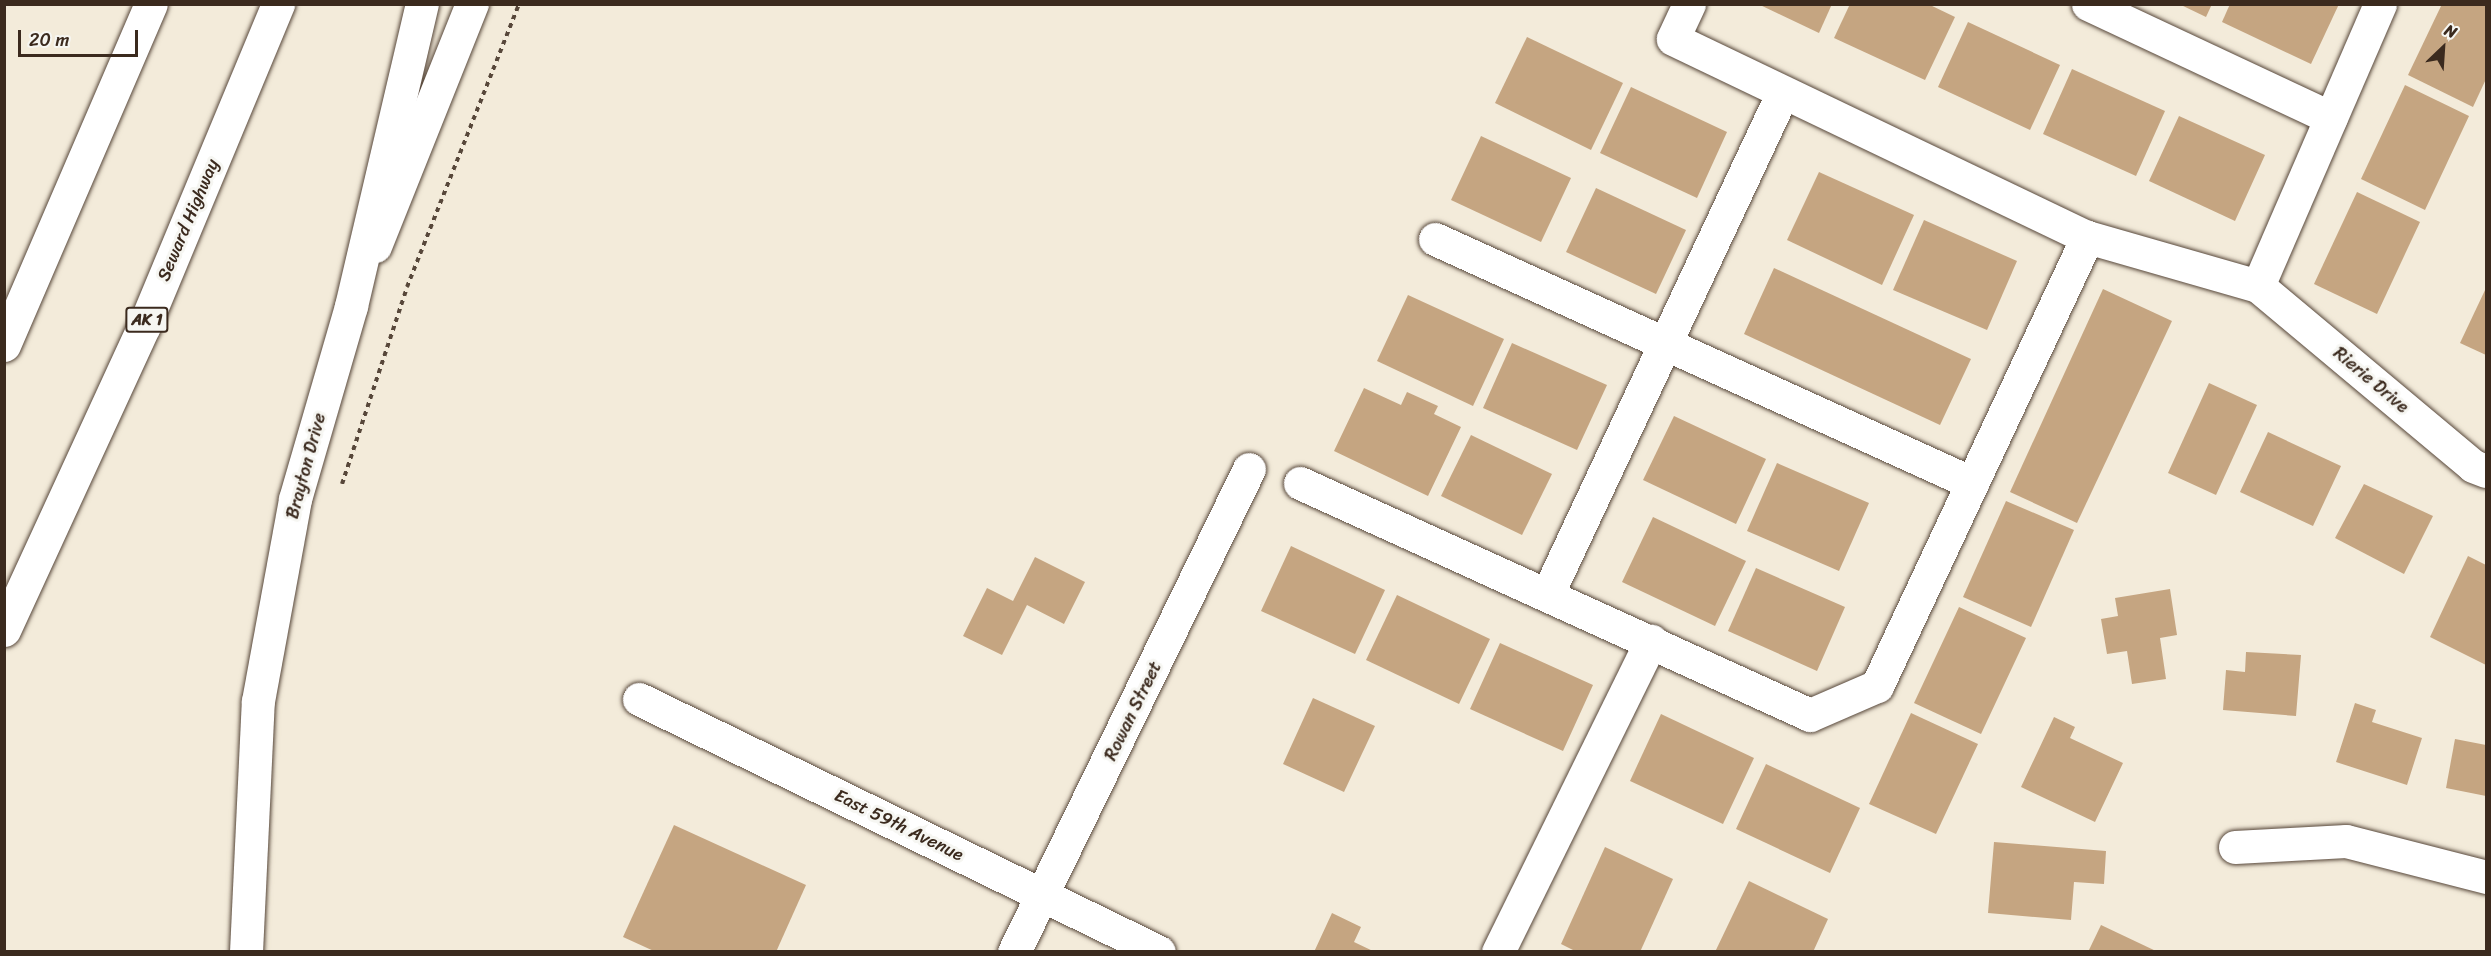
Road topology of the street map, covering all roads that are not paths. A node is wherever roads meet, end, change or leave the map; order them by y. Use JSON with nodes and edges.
{"nodes":[{"id":1,"x":151,"y":4,"type":"edge"},
{"id":2,"x":278,"y":4,"type":"edge"},
{"id":3,"x":422,"y":4,"type":"edge"},
{"id":4,"x":472,"y":4,"type":"edge"},
{"id":5,"x":1689,"y":4,"type":"edge"},
{"id":6,"x":2088,"y":4,"type":"edge"},
{"id":7,"x":2380,"y":4,"type":"edge"},
{"id":8,"x":1783,"y":92,"type":"junction"},
{"id":9,"x":2331,"y":118,"type":"junction"},
{"id":10,"x":2087,"y":237,"type":"junction"},
{"id":11,"x":1435,"y":238,"type":"dead end"},
{"id":12,"x":2258,"y":286,"type":"junction"},
{"id":13,"x":351,"y":306,"type":"junction"},
{"id":14,"x":4,"y":345,"type":"edge"},
{"id":15,"x":1663,"y":346,"type":"junction"},
{"id":16,"x":1249,"y":470,"type":"dead end"},
{"id":17,"x":2487,"y":471,"type":"edge"},
{"id":18,"x":1300,"y":483,"type":"dead end"},
{"id":19,"x":1972,"y":483,"type":"junction"},
{"id":20,"x":1548,"y":592,"type":"junction"},
{"id":21,"x":4,"y":630,"type":"edge"},
{"id":22,"x":1651,"y":641,"type":"junction"},
{"id":23,"x":639,"y":699,"type":"dead end"},
{"id":24,"x":2235,"y":847,"type":"dead end"},
{"id":25,"x":2487,"y":877,"type":"edge"},
{"id":26,"x":1044,"y":896,"type":"junction"},
{"id":27,"x":246,"y":951,"type":"edge"},
{"id":28,"x":1014,"y":951,"type":"edge"},
{"id":29,"x":1159,"y":951,"type":"edge"},
{"id":30,"x":1498,"y":951,"type":"edge"}],
"edges":[{"from":1,"to":14,"type":"main road"},
{"from":2,"to":21,"type":"main road","name":"Seward Highway","number":"AK 1"},
{"from":3,"to":13,"type":"main road"},
{"from":4,"to":13,"type":"main road","name":"Brayton Drive"},
{"from":5,"to":8,"type":"main road"},
{"from":6,"to":9,"type":"main road"},
{"from":7,"to":9,"type":"main road"},
{"from":8,"to":10,"type":"main road"},
{"from":8,"to":15,"type":"main road"},
{"from":9,"to":12,"type":"main road"},
{"from":10,"to":12,"type":"main road"},
{"from":10,"to":19,"type":"main road"},
{"from":11,"to":15,"type":"main road"},
{"from":12,"to":17,"type":"main road","name":"Rierie Drive"},
{"from":13,"to":27,"type":"main road","name":"Brayton Drive"},
{"from":15,"to":19,"type":"main road"},
{"from":15,"to":20,"type":"main road"},
{"from":16,"to":26,"type":"main road","name":"Rowan Street"},
{"from":18,"to":20,"type":"main road"},
{"from":19,"to":22,"type":"main road"},
{"from":20,"to":22,"type":"main road"},
{"from":22,"to":30,"type":"main road"},
{"from":23,"to":26,"type":"main road","name":"East 59th Avenue"},
{"from":24,"to":25,"type":"main road"},
{"from":26,"to":28,"type":"main road","name":"Rowan Street"},
{"from":26,"to":29,"type":"main road","name":"East 59th Avenue"}]}
